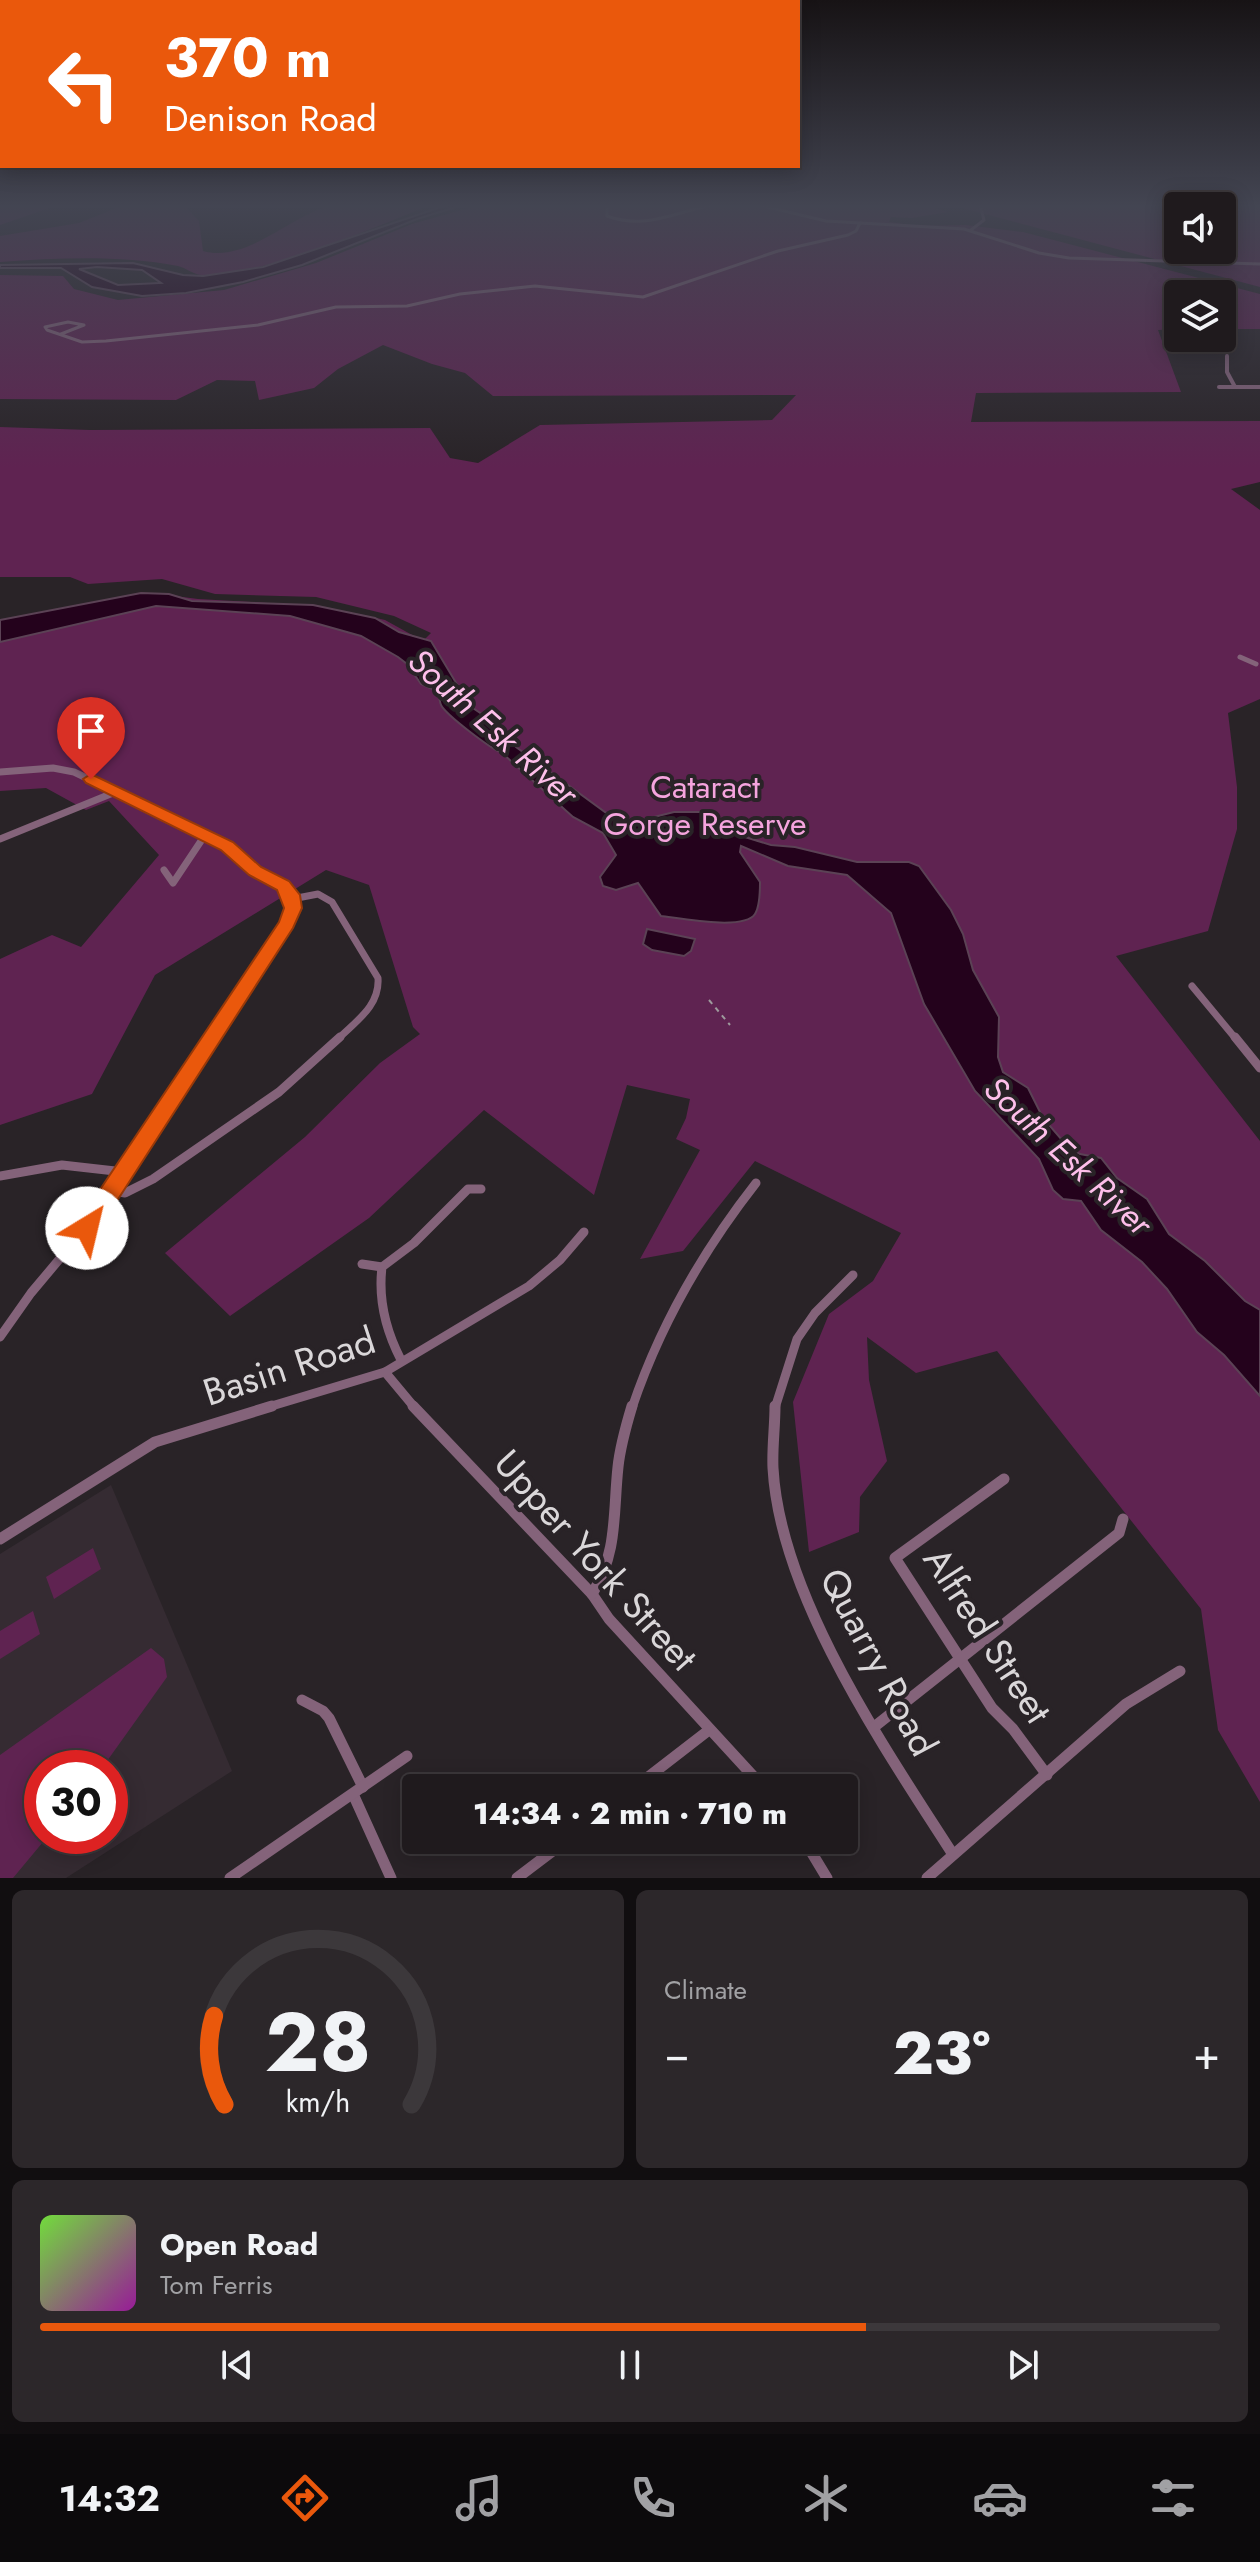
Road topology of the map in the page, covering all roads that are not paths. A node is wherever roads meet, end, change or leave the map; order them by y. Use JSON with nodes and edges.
{"nodes":[{"id":1,"x":473,"y":293,"type":"edge"},
{"id":2,"x":595,"y":293,"type":"edge"},
{"id":3,"x":660,"y":293,"type":"edge"},
{"id":4,"x":61,"y":334,"type":"junction"},
{"id":5,"x":1227,"y":356,"type":"dead end"},
{"id":6,"x":1219,"y":387,"type":"dead end"},
{"id":7,"x":1235,"y":387,"type":"junction"},
{"id":8,"x":1260,"y":387,"type":"edge"},
{"id":9,"x":1240,"y":657,"type":"dead end"},
{"id":10,"x":1256,"y":664,"type":"dead end"},
{"id":11,"x":0,"y":772,"type":"edge"},
{"id":12,"x":113,"y":793,"type":"junction"},
{"id":13,"x":128,"y":798,"type":"junction"},
{"id":14,"x":96,"y":801,"type":"junction"},
{"id":15,"x":205,"y":835,"type":"junction"},
{"id":16,"x":0,"y":839,"type":"edge"},
{"id":17,"x":164,"y":870,"type":"dead end"},
{"id":18,"x":292,"y":899,"type":"junction"},
{"id":19,"x":1192,"y":986,"type":"dead end"},
{"id":20,"x":1260,"y":1068,"type":"edge"},
{"id":21,"x":124,"y":1172,"type":"junction"},
{"id":22,"x":0,"y":1176,"type":"edge"},
{"id":23,"x":756,"y":1183,"type":"dead end"},
{"id":24,"x":481,"y":1189,"type":"dead end"},
{"id":25,"x":113,"y":1191,"type":"junction"},
{"id":26,"x":584,"y":1232,"type":"dead end"},
{"id":27,"x":362,"y":1264,"type":"dead end"},
{"id":28,"x":382,"y":1267,"type":"junction"},
{"id":29,"x":853,"y":1275,"type":"dead end"},
{"id":30,"x":0,"y":1337,"type":"edge"},
{"id":31,"x":401,"y":1360,"type":"junction"},
{"id":32,"x":385,"y":1372,"type":"junction"},
{"id":33,"x":1004,"y":1479,"type":"dead end"},
{"id":34,"x":1123,"y":1519,"type":"dead end"},
{"id":35,"x":0,"y":1539,"type":"edge"},
{"id":36,"x":592,"y":1594,"type":"junction"},
{"id":37,"x":960,"y":1658,"type":"junction"},
{"id":38,"x":1180,"y":1671,"type":"dead end"},
{"id":39,"x":302,"y":1700,"type":"dead end"},
{"id":40,"x":874,"y":1727,"type":"junction"},
{"id":41,"x":709,"y":1730,"type":"junction"},
{"id":42,"x":407,"y":1756,"type":"dead end"},
{"id":43,"x":652,"y":1774,"type":"edge"},
{"id":44,"x":751,"y":1774,"type":"edge"},
{"id":45,"x":1047,"y":1775,"type":"junction"},
{"id":46,"x":358,"y":1791,"type":"junction"},
{"id":47,"x":952,"y":1853,"type":"junction"},
{"id":48,"x":549,"y":1854,"type":"edge"},
{"id":49,"x":812,"y":1854,"type":"edge"},
{"id":50,"x":230,"y":1878,"type":"edge"},
{"id":51,"x":391,"y":1878,"type":"edge"},
{"id":52,"x":517,"y":1878,"type":"edge"},
{"id":53,"x":827,"y":1878,"type":"edge"},
{"id":54,"x":927,"y":1878,"type":"edge"}],
"edges":[{"from":1,"to":4,"type":"street"},
{"from":2,"to":3,"type":"street"},
{"from":4,"to":4,"type":"street"},
{"from":5,"to":7,"type":"street"},
{"from":6,"to":7,"type":"street"},
{"from":7,"to":8,"type":"street"},
{"from":9,"to":10,"type":"street"},
{"from":11,"to":12,"type":"street"},
{"from":12,"to":13,"type":"street"},
{"from":12,"to":14,"type":"street"},
{"from":13,"to":14,"type":"street"},
{"from":13,"to":15,"type":"street"},
{"from":14,"to":16,"type":"street"},
{"from":15,"to":17,"type":"street"},
{"from":15,"to":18,"type":"street"},
{"from":18,"to":21,"type":"street"},
{"from":18,"to":25,"type":"street"},
{"from":19,"to":20,"type":"street"},
{"from":21,"to":22,"type":"street"},
{"from":21,"to":25,"type":"street"},
{"from":23,"to":36,"type":"street"},
{"from":24,"to":28,"type":"street"},
{"from":25,"to":30,"type":"street"},
{"from":26,"to":31,"type":"street","name":"Basin Road"},
{"from":27,"to":28,"type":"street"},
{"from":28,"to":31,"type":"street"},
{"from":29,"to":40,"type":"street","name":"Quarry Road"},
{"from":31,"to":32,"type":"street","name":"Basin Road"},
{"from":32,"to":35,"type":"street","name":"Basin Road"},
{"from":32,"to":36,"type":"street","name":"Upper York Street"},
{"from":33,"to":37,"type":"street","name":"Alfred Street"},
{"from":34,"to":37,"type":"street"},
{"from":36,"to":41,"type":"street","name":"Upper York Street"},
{"from":37,"to":40,"type":"street"},
{"from":37,"to":45,"type":"street","name":"Alfred Street"},
{"from":38,"to":45,"type":"street"},
{"from":39,"to":46,"type":"street"},
{"from":40,"to":47,"type":"street","name":"Quarry Road"},
{"from":41,"to":43,"type":"street"},
{"from":41,"to":44,"type":"street","name":"Upper York Street"},
{"from":42,"to":46,"type":"street"},
{"from":45,"to":47,"type":"street"},
{"from":46,"to":50,"type":"street"},
{"from":46,"to":51,"type":"street"},
{"from":47,"to":54,"type":"street"},
{"from":48,"to":52,"type":"street"},
{"from":49,"to":53,"type":"street"}]}
